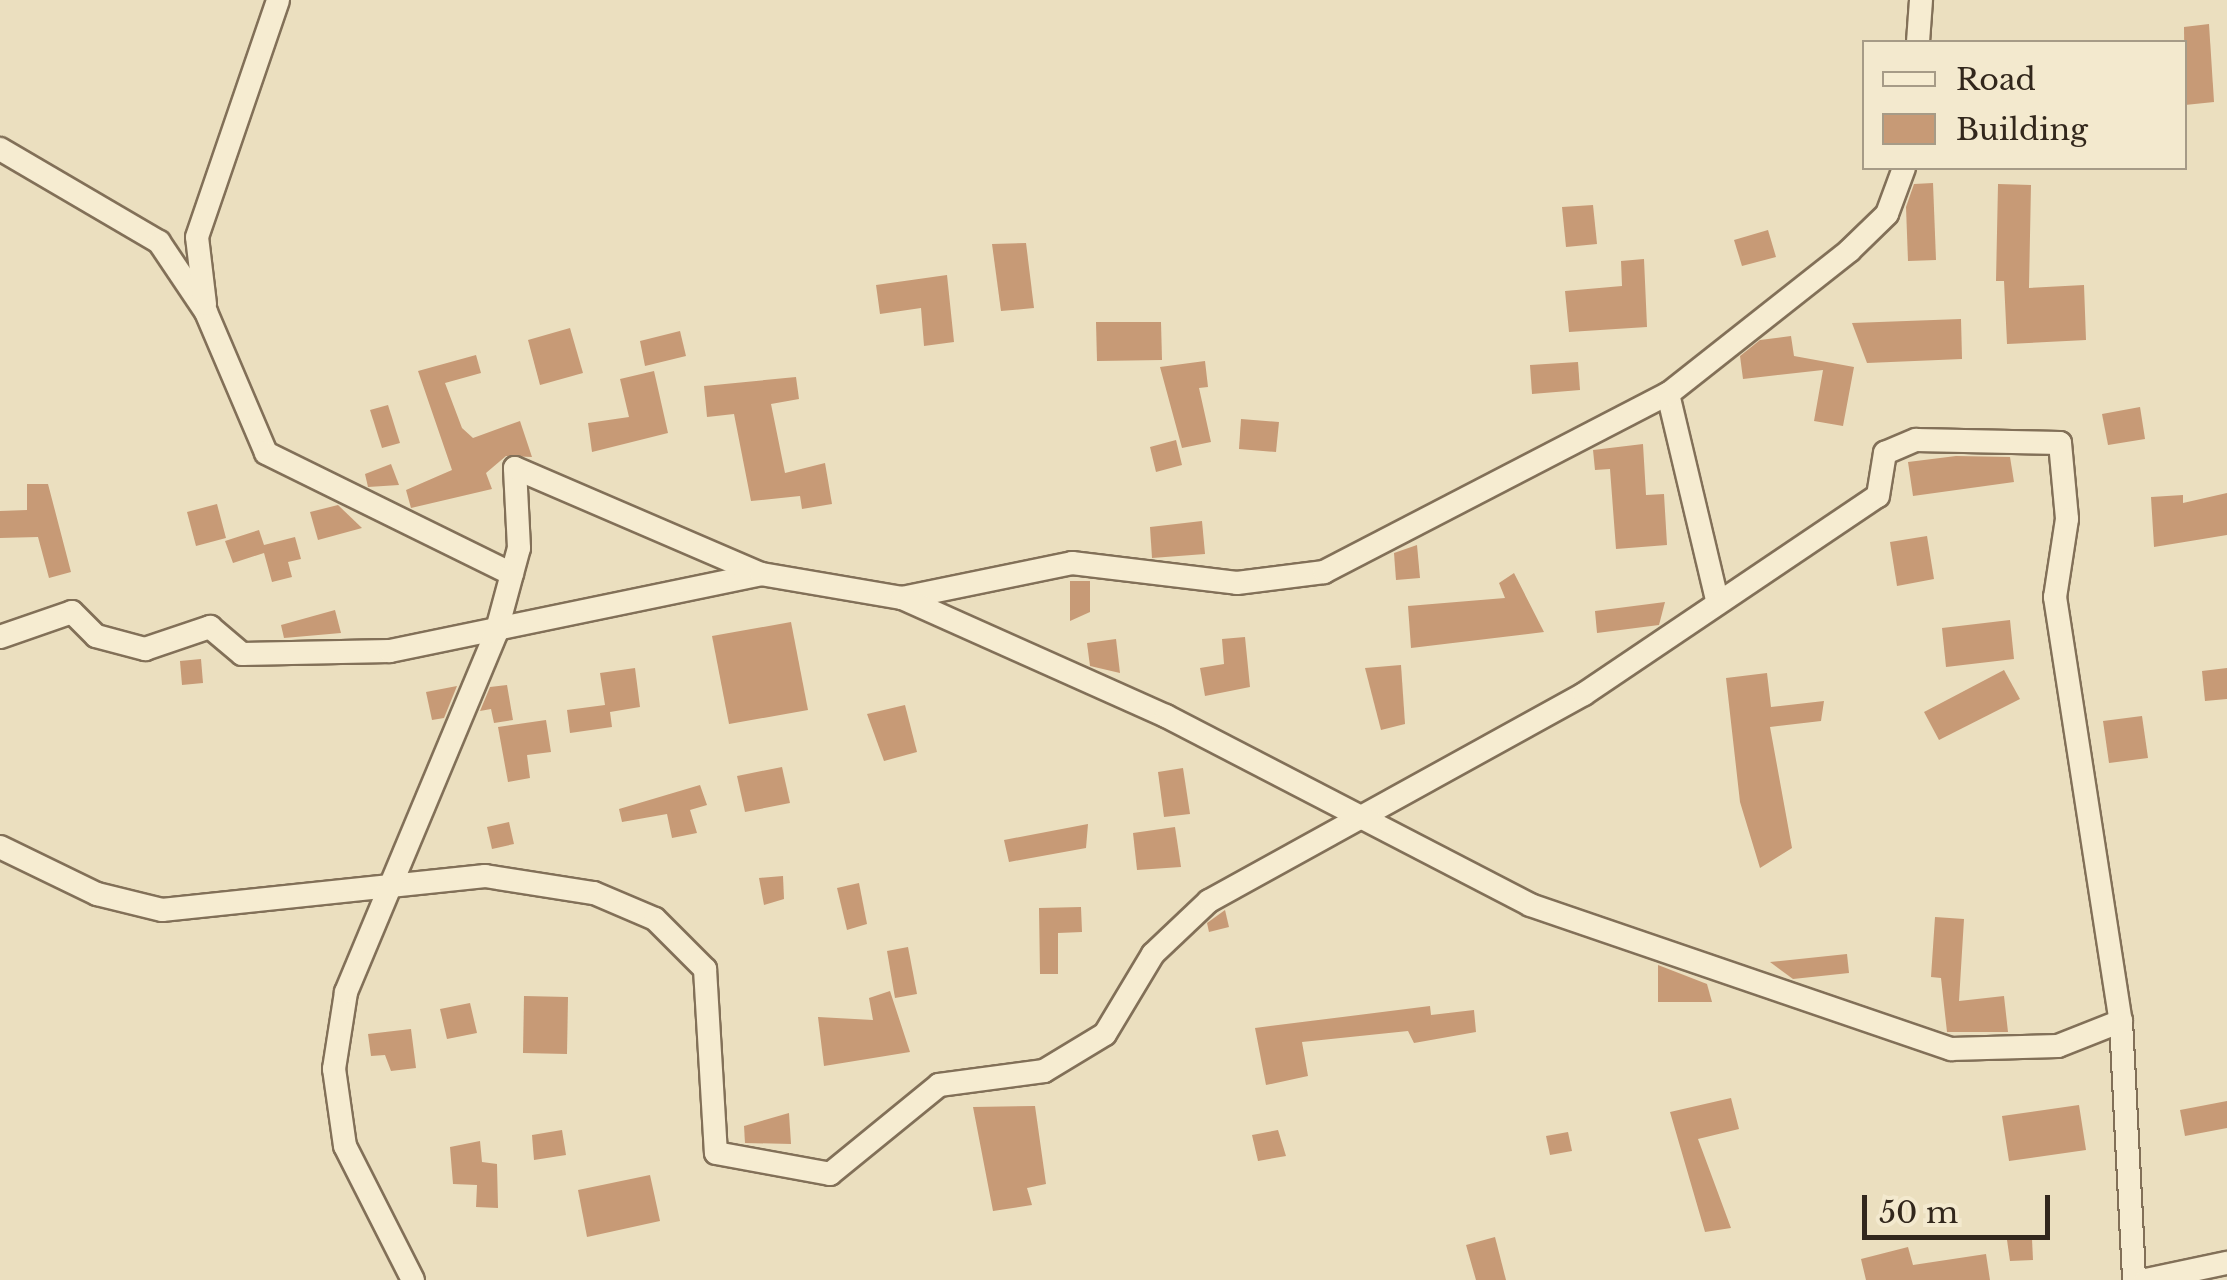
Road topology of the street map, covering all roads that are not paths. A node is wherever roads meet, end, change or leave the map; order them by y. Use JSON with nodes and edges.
{"nodes":[{"id":1,"x":278,"y":0,"type":"edge"},
{"id":2,"x":1921,"y":0,"type":"edge"},
{"id":3,"x":1918,"y":40,"type":"edge"},
{"id":4,"x":0,"y":149,"type":"edge"},
{"id":5,"x":1904,"y":170,"type":"edge"},
{"id":6,"x":206,"y":312,"type":"junction"},
{"id":7,"x":1668,"y":394,"type":"junction"},
{"id":8,"x":512,"y":574,"type":"junction"},
{"id":9,"x":762,"y":574,"type":"junction"},
{"id":10,"x":902,"y":598,"type":"junction"},
{"id":11,"x":1717,"y":600,"type":"junction"},
{"id":12,"x":496,"y":633,"type":"junction"},
{"id":13,"x":0,"y":637,"type":"edge"},
{"id":14,"x":1358,"y":818,"type":"junction"},
{"id":15,"x":0,"y":847,"type":"edge"},
{"id":16,"x":396,"y":885,"type":"junction"},
{"id":17,"x":2121,"y":1021,"type":"junction"},
{"id":18,"x":2227,"y":1264,"type":"edge"},
{"id":19,"x":413,"y":1280,"type":"edge"},
{"id":20,"x":2134,"y":1280,"type":"edge"},
{"id":21,"x":2146,"y":1280,"type":"edge"}],
"edges":[{"from":1,"to":6,"type":"street"},
{"from":2,"to":3,"type":"street"},
{"from":4,"to":6,"type":"street"},
{"from":5,"to":7,"type":"street"},
{"from":6,"to":8,"type":"street"},
{"from":7,"to":10,"type":"street"},
{"from":7,"to":11,"type":"street"},
{"from":8,"to":9,"type":"street"},
{"from":8,"to":12,"type":"street"},
{"from":9,"to":10,"type":"street"},
{"from":9,"to":12,"type":"street"},
{"from":10,"to":14,"type":"street"},
{"from":11,"to":14,"type":"street"},
{"from":11,"to":17,"type":"street"},
{"from":12,"to":13,"type":"street"},
{"from":12,"to":16,"type":"street"},
{"from":14,"to":16,"type":"street"},
{"from":14,"to":17,"type":"street"},
{"from":15,"to":16,"type":"street"},
{"from":16,"to":19,"type":"street"},
{"from":17,"to":20,"type":"street"},
{"from":18,"to":21,"type":"street"}]}
